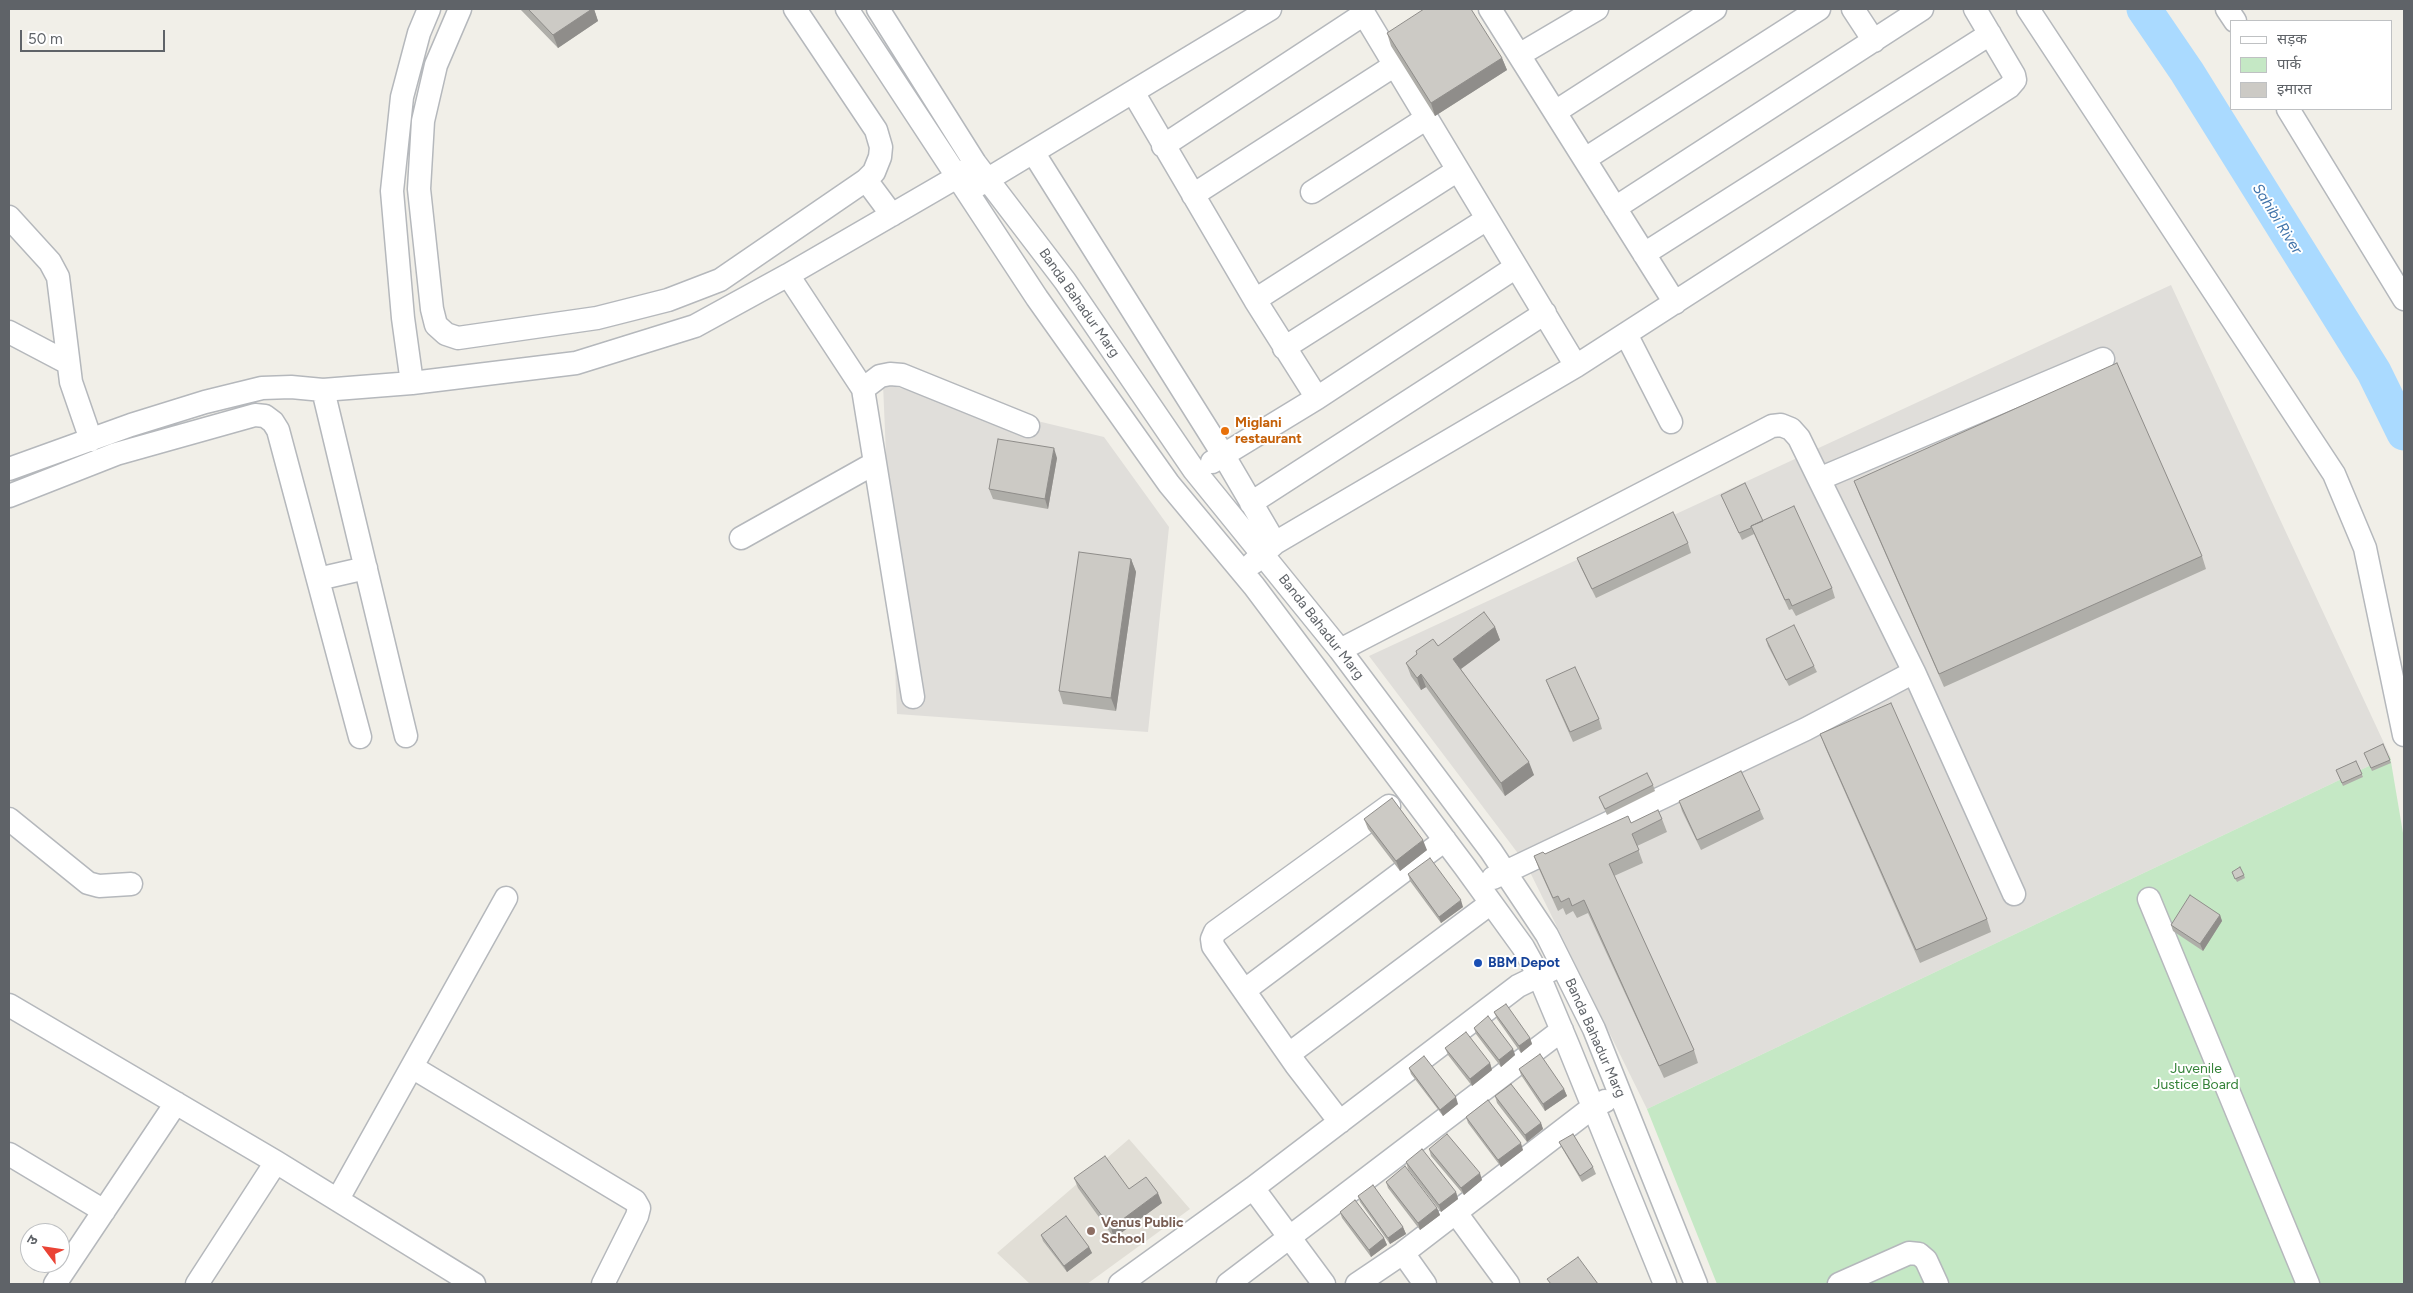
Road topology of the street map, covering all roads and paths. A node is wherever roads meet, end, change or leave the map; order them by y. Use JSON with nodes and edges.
{"nodes":[{"id":1,"x":429,"y":9,"type":"edge"},
{"id":2,"x":460,"y":9,"type":"edge"},
{"id":3,"x":795,"y":9,"type":"edge"},
{"id":4,"x":848,"y":9,"type":"edge"},
{"id":5,"x":878,"y":9,"type":"edge"},
{"id":6,"x":1270,"y":9,"type":"edge"},
{"id":7,"x":1490,"y":9,"type":"edge"},
{"id":8,"x":1597,"y":9,"type":"edge"},
{"id":9,"x":1715,"y":9,"type":"edge"},
{"id":10,"x":1819,"y":9,"type":"edge"},
{"id":11,"x":1853,"y":9,"type":"edge"},
{"id":12,"x":1975,"y":9,"type":"edge"},
{"id":13,"x":2028,"y":9,"type":"edge"},
{"id":14,"x":2227,"y":9,"type":"edge"},
{"id":15,"x":1363,"y":11,"type":"edge"},
{"id":16,"x":1913,"y":11,"type":"edge"},
{"id":17,"x":2234,"y":20,"type":"edge"},
{"id":18,"x":1990,"y":34,"type":"junction"},
{"id":19,"x":1874,"y":41,"type":"junction"},
{"id":20,"x":1519,"y":55,"type":"junction"},
{"id":21,"x":1395,"y":65,"type":"junction"},
{"id":22,"x":1133,"y":92,"type":"junction"},
{"id":23,"x":2289,"y":110,"type":"edge"},
{"id":24,"x":1555,"y":112,"type":"junction"},
{"id":25,"x":1427,"y":118,"type":"junction"},
{"id":26,"x":1163,"y":146,"type":"junction"},
{"id":27,"x":1033,"y":152,"type":"junction"},
{"id":28,"x":1585,"y":159,"type":"junction"},
{"id":29,"x":1458,"y":170,"type":"junction"},
{"id":30,"x":981,"y":171,"type":"junction"},
{"id":31,"x":866,"y":180,"type":"junction"},
{"id":32,"x":961,"y":185,"type":"junction"},
{"id":33,"x":1312,"y":192,"type":"dead end"},
{"id":34,"x":1193,"y":195,"type":"junction"},
{"id":35,"x":1615,"y":208,"type":"junction"},
{"id":36,"x":892,"y":215,"type":"junction"},
{"id":37,"x":9,"y":218,"type":"edge"},
{"id":38,"x":1487,"y":219,"type":"junction"},
{"id":39,"x":1644,"y":254,"type":"junction"},
{"id":40,"x":1516,"y":267,"type":"junction"},
{"id":41,"x":788,"y":275,"type":"junction"},
{"id":42,"x":2404,"y":299,"type":"edge"},
{"id":43,"x":1256,"y":300,"type":"junction"},
{"id":44,"x":1675,"y":303,"type":"junction"},
{"id":45,"x":1545,"y":313,"type":"junction"},
{"id":46,"x":9,"y":332,"type":"edge"},
{"id":47,"x":1626,"y":334,"type":"junction"},
{"id":48,"x":1284,"y":348,"type":"junction"},
{"id":49,"x":2103,"y":359,"type":"dead end"},
{"id":50,"x":68,"y":363,"type":"junction"},
{"id":51,"x":1576,"y":366,"type":"junction"},
{"id":52,"x":412,"y":383,"type":"junction"},
{"id":53,"x":863,"y":389,"type":"junction"},
{"id":54,"x":323,"y":390,"type":"junction"},
{"id":55,"x":1317,"y":398,"type":"junction"},
{"id":56,"x":1671,"y":422,"type":"dead end"},
{"id":57,"x":1028,"y":426,"type":"dead end"},
{"id":58,"x":91,"y":440,"type":"junction"},
{"id":59,"x":1224,"y":456,"type":"junction"},
{"id":60,"x":875,"y":463,"type":"junction"},
{"id":61,"x":9,"y":469,"type":"edge"},
{"id":62,"x":1194,"y":470,"type":"junction"},
{"id":63,"x":1819,"y":479,"type":"junction"},
{"id":64,"x":1169,"y":484,"type":"junction"},
{"id":65,"x":9,"y":496,"type":"edge"},
{"id":66,"x":1251,"y":503,"type":"junction"},
{"id":67,"x":741,"y":538,"type":"dead end"},
{"id":68,"x":1270,"y":549,"type":"junction"},
{"id":69,"x":366,"y":568,"type":"junction"},
{"id":70,"x":1243,"y":571,"type":"junction"},
{"id":71,"x":318,"y":579,"type":"junction"},
{"id":72,"x":1340,"y":650,"type":"junction"},
{"id":73,"x":1914,"y":672,"type":"junction"},
{"id":74,"x":913,"y":697,"type":"dead end"},
{"id":75,"x":2404,"y":735,"type":"edge"},
{"id":76,"x":406,"y":736,"type":"dead end"},
{"id":77,"x":360,"y":737,"type":"dead end"},
{"id":78,"x":1408,"y":792,"type":"junction"},
{"id":79,"x":9,"y":818,"type":"edge"},
{"id":80,"x":1445,"y":840,"type":"junction"},
{"id":81,"x":1491,"y":851,"type":"junction"},
{"id":82,"x":1466,"y":866,"type":"junction"},
{"id":83,"x":1505,"y":871,"type":"junction"},
{"id":84,"x":131,"y":884,"type":"dead end"},
{"id":85,"x":1479,"y":885,"type":"junction"},
{"id":86,"x":2014,"y":894,"type":"dead end"},
{"id":87,"x":506,"y":898,"type":"dead end"},
{"id":88,"x":2150,"y":899,"type":"dead end"},
{"id":89,"x":1492,"y":903,"type":"junction"},
{"id":90,"x":1562,"y":966,"type":"junction"},
{"id":91,"x":1539,"y":976,"type":"junction"},
{"id":92,"x":1245,"y":990,"type":"junction"},
{"id":93,"x":9,"y":1005,"type":"edge"},
{"id":94,"x":1562,"y":1030,"type":"junction"},
{"id":95,"x":1289,"y":1054,"type":"junction"},
{"id":96,"x":412,"y":1067,"type":"junction"},
{"id":97,"x":1620,"y":1094,"type":"junction"},
{"id":98,"x":176,"y":1103,"type":"junction"},
{"id":99,"x":1593,"y":1106,"type":"junction"},
{"id":100,"x":1340,"y":1122,"type":"junction"},
{"id":101,"x":9,"y":1154,"type":"edge"},
{"id":102,"x":276,"y":1162,"type":"junction"},
{"id":103,"x":1253,"y":1188,"type":"junction"},
{"id":104,"x":338,"y":1199,"type":"junction"},
{"id":105,"x":104,"y":1211,"type":"junction"},
{"id":106,"x":1456,"y":1213,"type":"junction"},
{"id":107,"x":1290,"y":1238,"type":"junction"},
{"id":108,"x":1403,"y":1253,"type":"junction"},
{"id":109,"x":62,"y":1282,"type":"edge"},
{"id":110,"x":2300,"y":1282,"type":"edge"},
{"id":111,"x":197,"y":1284,"type":"edge"},
{"id":112,"x":474,"y":1284,"type":"edge"},
{"id":113,"x":603,"y":1284,"type":"edge"},
{"id":114,"x":1120,"y":1284,"type":"edge"},
{"id":115,"x":1228,"y":1284,"type":"edge"},
{"id":116,"x":1324,"y":1284,"type":"edge"},
{"id":117,"x":1357,"y":1284,"type":"edge"},
{"id":118,"x":1425,"y":1284,"type":"edge"},
{"id":119,"x":1508,"y":1284,"type":"edge"},
{"id":120,"x":1664,"y":1284,"type":"edge"},
{"id":121,"x":1696,"y":1284,"type":"edge"},
{"id":122,"x":1839,"y":1284,"type":"edge"},
{"id":123,"x":1937,"y":1284,"type":"edge"}],
"edges":[{"from":1,"to":52,"type":"street"},
{"from":2,"to":31,"type":"street"},
{"from":3,"to":31,"type":"street"},
{"from":4,"to":32,"type":"street","name":"Banda Bahadur Marg"},
{"from":5,"to":30,"type":"street","name":"Banda Bahadur Marg"},
{"from":6,"to":22,"type":"street"},
{"from":7,"to":20,"type":"street"},
{"from":8,"to":20,"type":"street"},
{"from":9,"to":24,"type":"street"},
{"from":10,"to":28,"type":"street"},
{"from":11,"to":19,"type":"street"},
{"from":12,"to":18,"type":"street"},
{"from":13,"to":75,"type":"street"},
{"from":14,"to":17,"type":"street"},
{"from":15,"to":21,"type":"street"},
{"from":15,"to":26,"type":"street"},
{"from":16,"to":19,"type":"street"},
{"from":18,"to":39,"type":"street"},
{"from":18,"to":44,"type":"street"},
{"from":19,"to":35,"type":"street"},
{"from":20,"to":24,"type":"street"},
{"from":21,"to":25,"type":"street"},
{"from":21,"to":34,"type":"street"},
{"from":22,"to":26,"type":"street"},
{"from":22,"to":27,"type":"street"},
{"from":23,"to":42,"type":"street"},
{"from":24,"to":28,"type":"street"},
{"from":25,"to":29,"type":"street"},
{"from":25,"to":33,"type":"street"},
{"from":26,"to":34,"type":"street"},
{"from":27,"to":30,"type":"street"},
{"from":27,"to":59,"type":"street"},
{"from":28,"to":35,"type":"street"},
{"from":29,"to":38,"type":"street"},
{"from":29,"to":43,"type":"street"},
{"from":30,"to":32,"type":"street"},
{"from":30,"to":62,"type":"street","name":"Banda Bahadur Marg"},
{"from":31,"to":36,"type":"street"},
{"from":32,"to":36,"type":"street"},
{"from":32,"to":64,"type":"street","name":"Banda Bahadur Marg"},
{"from":34,"to":43,"type":"street"},
{"from":35,"to":39,"type":"street"},
{"from":36,"to":41,"type":"street"},
{"from":37,"to":50,"type":"street"},
{"from":38,"to":40,"type":"street"},
{"from":38,"to":48,"type":"street"},
{"from":39,"to":44,"type":"street"},
{"from":40,"to":45,"type":"street"},
{"from":40,"to":55,"type":"street"},
{"from":41,"to":52,"type":"street"},
{"from":41,"to":53,"type":"street"},
{"from":43,"to":48,"type":"street"},
{"from":44,"to":47,"type":"street"},
{"from":45,"to":51,"type":"street"},
{"from":45,"to":66,"type":"street"},
{"from":46,"to":50,"type":"street"},
{"from":47,"to":51,"type":"street"},
{"from":47,"to":56,"type":"street"},
{"from":48,"to":55,"type":"street"},
{"from":49,"to":63,"type":"street"},
{"from":50,"to":58,"type":"street"},
{"from":51,"to":68,"type":"street"},
{"from":52,"to":54,"type":"street"},
{"from":53,"to":57,"type":"street"},
{"from":53,"to":60,"type":"street"},
{"from":54,"to":58,"type":"street"},
{"from":54,"to":69,"type":"street"},
{"from":55,"to":59,"type":"street"},
{"from":58,"to":61,"type":"street"},
{"from":59,"to":62,"type":"street"},
{"from":59,"to":66,"type":"street"},
{"from":60,"to":67,"type":"street"},
{"from":60,"to":74,"type":"street"},
{"from":62,"to":64,"type":"street"},
{"from":62,"to":68,"type":"street","name":"Banda Bahadur Marg"},
{"from":63,"to":72,"type":"street"},
{"from":63,"to":73,"type":"street"},
{"from":64,"to":70,"type":"street","name":"Banda Bahadur Marg"},
{"from":65,"to":71,"type":"street"},
{"from":66,"to":68,"type":"street"},
{"from":68,"to":70,"type":"street"},
{"from":68,"to":72,"type":"street","name":"Banda Bahadur Marg"},
{"from":69,"to":71,"type":"street"},
{"from":69,"to":76,"type":"street"},
{"from":70,"to":78,"type":"street","name":"Banda Bahadur Marg"},
{"from":71,"to":77,"type":"street"},
{"from":72,"to":81,"type":"street","name":"Banda Bahadur Marg"},
{"from":73,"to":83,"type":"street"},
{"from":73,"to":86,"type":"street"},
{"from":78,"to":80,"type":"street","name":"Banda Bahadur Marg"},
{"from":78,"to":92,"type":"street"},
{"from":79,"to":84,"type":"street"},
{"from":80,"to":82,"type":"street","name":"Banda Bahadur Marg"},
{"from":80,"to":92,"type":"street"},
{"from":81,"to":82,"type":"street"},
{"from":81,"to":83,"type":"street","name":"Banda Bahadur Marg"},
{"from":82,"to":85,"type":"street","name":"Banda Bahadur Marg"},
{"from":83,"to":85,"type":"street"},
{"from":83,"to":90,"type":"street","name":"Banda Bahadur Marg"},
{"from":85,"to":89,"type":"street","name":"Banda Bahadur Marg"},
{"from":87,"to":96,"type":"street"},
{"from":88,"to":110,"type":"street"},
{"from":89,"to":91,"type":"street","name":"Banda Bahadur Marg"},
{"from":89,"to":95,"type":"street"},
{"from":90,"to":91,"type":"street"},
{"from":90,"to":97,"type":"street","name":"Banda Bahadur Marg"},
{"from":91,"to":94,"type":"street","name":"Banda Bahadur Marg"},
{"from":91,"to":100,"type":"street"},
{"from":92,"to":95,"type":"street"},
{"from":93,"to":98,"type":"street"},
{"from":94,"to":99,"type":"street","name":"Banda Bahadur Marg"},
{"from":94,"to":107,"type":"street"},
{"from":95,"to":100,"type":"street"},
{"from":96,"to":104,"type":"street"},
{"from":96,"to":113,"type":"street"},
{"from":97,"to":99,"type":"street"},
{"from":97,"to":121,"type":"street","name":"Banda Bahadur Marg"},
{"from":98,"to":102,"type":"street"},
{"from":98,"to":105,"type":"street"},
{"from":99,"to":106,"type":"street"},
{"from":99,"to":120,"type":"street","name":"Banda Bahadur Marg"},
{"from":100,"to":103,"type":"street"},
{"from":101,"to":105,"type":"street"},
{"from":102,"to":104,"type":"street"},
{"from":102,"to":111,"type":"street"},
{"from":103,"to":107,"type":"street"},
{"from":103,"to":114,"type":"street"},
{"from":104,"to":112,"type":"street"},
{"from":105,"to":109,"type":"street"},
{"from":106,"to":108,"type":"street"},
{"from":106,"to":119,"type":"street"},
{"from":107,"to":115,"type":"street"},
{"from":107,"to":116,"type":"street"},
{"from":108,"to":117,"type":"street"},
{"from":108,"to":118,"type":"street"},
{"from":122,"to":123,"type":"street"}]}
